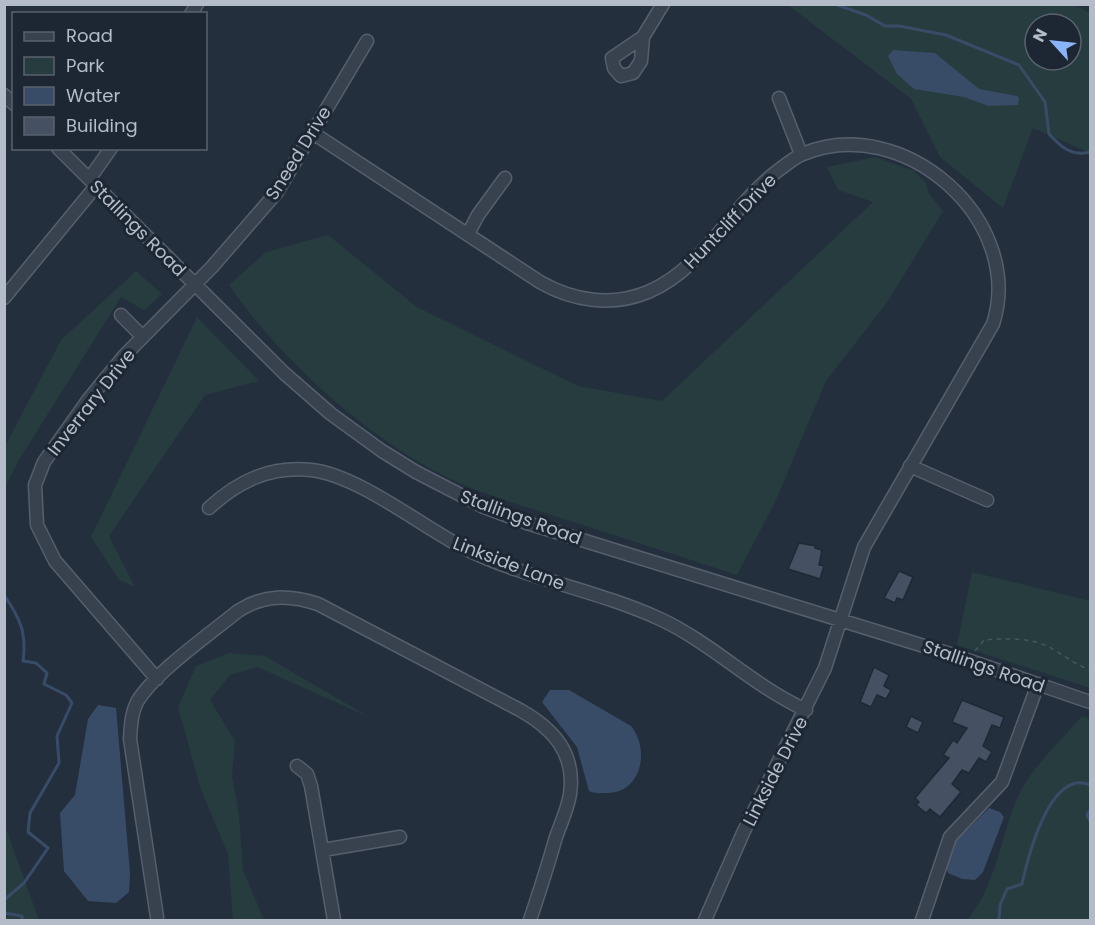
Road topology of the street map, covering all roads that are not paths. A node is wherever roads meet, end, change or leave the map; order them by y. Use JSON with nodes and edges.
{"nodes":[{"id":1,"x":663,"y":4,"type":"edge"},
{"id":2,"x":643,"y":37,"type":"dead end"},
{"id":3,"x":367,"y":41,"type":"dead end"},
{"id":4,"x":779,"y":98,"type":"dead end"},
{"id":5,"x":313,"y":132,"type":"junction"},
{"id":6,"x":60,"y":150,"type":"edge"},
{"id":7,"x":110,"y":150,"type":"edge"},
{"id":8,"x":801,"y":154,"type":"junction"},
{"id":9,"x":506,"y":178,"type":"dead end"},
{"id":10,"x":93,"y":182,"type":"junction"},
{"id":11,"x":468,"y":234,"type":"junction"},
{"id":12,"x":195,"y":285,"type":"junction"},
{"id":13,"x":4,"y":298,"type":"edge"},
{"id":14,"x":121,"y":315,"type":"dead end"},
{"id":15,"x":142,"y":337,"type":"junction"},
{"id":16,"x":910,"y":466,"type":"junction"},
{"id":17,"x":987,"y":500,"type":"dead end"},
{"id":18,"x":209,"y":508,"type":"dead end"},
{"id":19,"x":840,"y":619,"type":"junction"},
{"id":20,"x":157,"y":679,"type":"junction"},
{"id":21,"x":1038,"y":684,"type":"junction"},
{"id":22,"x":1090,"y":702,"type":"edge"},
{"id":23,"x":806,"y":710,"type":"junction"},
{"id":24,"x":297,"y":766,"type":"dead end"},
{"id":25,"x":400,"y":837,"type":"dead end"},
{"id":26,"x":323,"y":850,"type":"junction"},
{"id":27,"x":157,"y":917,"type":"dead end"},
{"id":28,"x":334,"y":921,"type":"edge"},
{"id":29,"x":530,"y":921,"type":"edge"},
{"id":30,"x":705,"y":921,"type":"edge"},
{"id":31,"x":922,"y":921,"type":"edge"}],
"edges":[{"from":1,"to":2,"type":"street"},
{"from":3,"to":5,"type":"street","name":"Sneed Drive"},
{"from":4,"to":8,"type":"street"},
{"from":5,"to":11,"type":"street","name":"Huntcliff Drive"},
{"from":5,"to":12,"type":"street","name":"Sneed Drive"},
{"from":6,"to":10,"type":"street","name":"Stallings Road"},
{"from":7,"to":10,"type":"street"},
{"from":8,"to":11,"type":"street","name":"Huntcliff Drive"},
{"from":8,"to":16,"type":"street","name":"Huntcliff Drive"},
{"from":9,"to":11,"type":"street"},
{"from":10,"to":12,"type":"street","name":"Stallings Road"},
{"from":10,"to":13,"type":"street"},
{"from":12,"to":15,"type":"street","name":"Inverrary Drive"},
{"from":12,"to":19,"type":"street","name":"Stallings Road"},
{"from":14,"to":15,"type":"street"},
{"from":15,"to":20,"type":"street","name":"Inverrary Drive"},
{"from":16,"to":17,"type":"street"},
{"from":16,"to":19,"type":"street","name":"Huntcliff Drive"},
{"from":18,"to":23,"type":"street","name":"Linkside Lane"},
{"from":19,"to":21,"type":"street","name":"Stallings Road"},
{"from":19,"to":23,"type":"street","name":"Linkside Drive"},
{"from":20,"to":27,"type":"street"},
{"from":20,"to":29,"type":"street"},
{"from":21,"to":22,"type":"street","name":"Stallings Road"},
{"from":21,"to":31,"type":"street"},
{"from":23,"to":30,"type":"street","name":"Linkside Drive"},
{"from":24,"to":26,"type":"street"},
{"from":25,"to":26,"type":"street"},
{"from":26,"to":28,"type":"street"}]}
